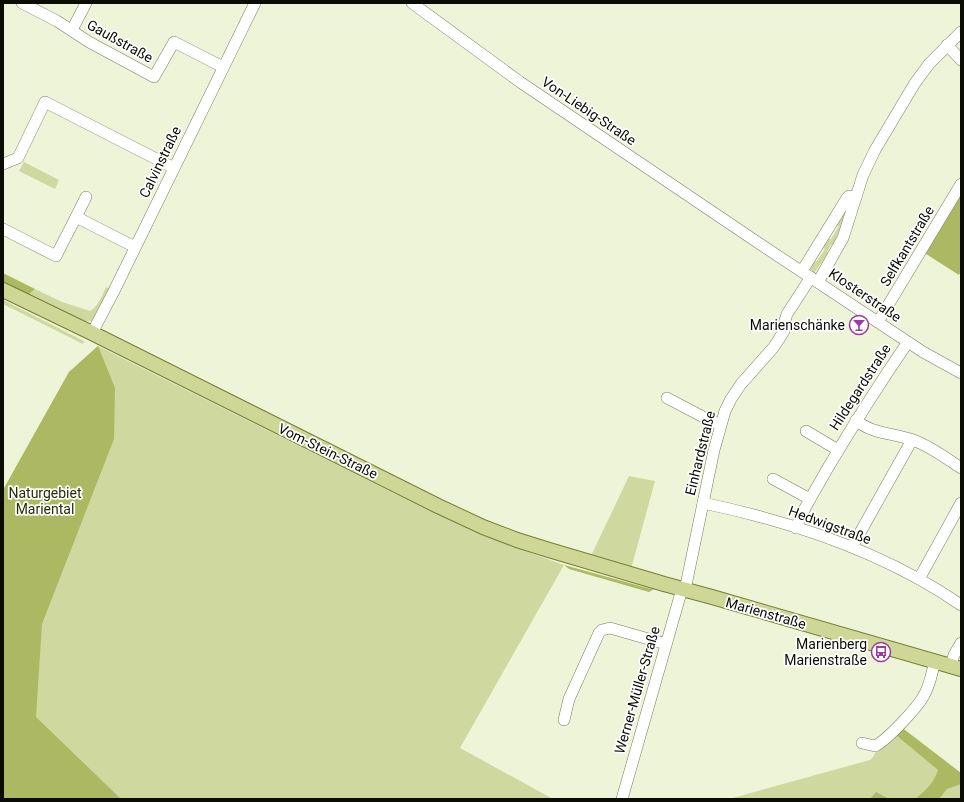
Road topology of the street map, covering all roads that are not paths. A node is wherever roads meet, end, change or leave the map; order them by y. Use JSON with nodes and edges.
{"nodes":[{"id":1,"x":22,"y":3,"type":"edge"},
{"id":2,"x":86,"y":3,"type":"edge"},
{"id":3,"x":255,"y":3,"type":"edge"},
{"id":4,"x":412,"y":3,"type":"edge"},
{"id":5,"x":72,"y":30,"type":"junction"},
{"id":6,"x":961,"y":32,"type":"edge"},
{"id":7,"x":947,"y":45,"type":"junction"},
{"id":8,"x":961,"y":60,"type":"edge"},
{"id":9,"x":223,"y":67,"type":"junction"},
{"id":10,"x":3,"y":164,"type":"edge"},
{"id":11,"x":174,"y":168,"type":"junction"},
{"id":12,"x":961,"y":184,"type":"edge"},
{"id":13,"x":86,"y":198,"type":"dead end"},
{"id":14,"x":856,"y":198,"type":"junction"},
{"id":15,"x":76,"y":218,"type":"junction"},
{"id":16,"x":3,"y":229,"type":"edge"},
{"id":17,"x":753,"y":240,"type":"joint"},
{"id":18,"x":135,"y":247,"type":"junction"},
{"id":19,"x":810,"y":277,"type":"junction"},
{"id":20,"x":3,"y":290,"type":"edge"},
{"id":21,"x":878,"y":322,"type":"junction"},
{"id":22,"x":92,"y":333,"type":"junction"},
{"id":23,"x":908,"y":342,"type":"junction"},
{"id":24,"x":961,"y":373,"type":"edge"},
{"id":25,"x":667,"y":398,"type":"dead end"},
{"id":26,"x":856,"y":420,"type":"junction"},
{"id":27,"x":720,"y":424,"type":"junction"},
{"id":28,"x":806,"y":431,"type":"dead end"},
{"id":29,"x":912,"y":440,"type":"junction"},
{"id":30,"x":838,"y":450,"type":"junction"},
{"id":31,"x":961,"y":468,"type":"edge"},
{"id":32,"x":773,"y":479,"type":"dead end"},
{"id":33,"x":810,"y":499,"type":"junction"},
{"id":34,"x":703,"y":503,"type":"junction"},
{"id":35,"x":961,"y":503,"type":"edge"},
{"id":36,"x":796,"y":528,"type":"junction"},
{"id":37,"x":852,"y":547,"type":"junction"},
{"id":38,"x":919,"y":579,"type":"junction"},
{"id":39,"x":664,"y":584,"type":"joint"},
{"id":40,"x":684,"y":590,"type":"junction"},
{"id":41,"x":961,"y":605,"type":"edge"},
{"id":42,"x":961,"y":643,"type":"edge"},
{"id":43,"x":666,"y":644,"type":"junction"},
{"id":44,"x":935,"y":661,"type":"junction"},
{"id":45,"x":956,"y":667,"type":"edge"},
{"id":46,"x":564,"y":720,"type":"dead end"},
{"id":47,"x":862,"y":743,"type":"dead end"},
{"id":48,"x":622,"y":799,"type":"edge"}],
"edges":[{"from":1,"to":5,"type":"street","name":"Gaußstraße"},
{"from":2,"to":5,"type":"street","name":"Gaußstraße"},
{"from":3,"to":9,"type":"street","name":"Calvinstraße"},
{"from":4,"to":17,"type":"street","name":"Von-Liebig-Straße"},
{"from":5,"to":9,"type":"street","name":"Gaußstraße"},
{"from":6,"to":7,"type":"street"},
{"from":7,"to":8,"type":"street"},
{"from":7,"to":14,"type":"street"},
{"from":9,"to":11,"type":"street","name":"Calvinstraße"},
{"from":10,"to":11,"type":"street"},
{"from":11,"to":18,"type":"street","name":"Calvinstraße"},
{"from":12,"to":21,"type":"street","name":"Selfkantstraße"},
{"from":13,"to":15,"type":"street"},
{"from":14,"to":19,"type":"street"},
{"from":14,"to":19,"type":"street"},
{"from":15,"to":16,"type":"street"},
{"from":15,"to":18,"type":"street"},
{"from":17,"to":19,"type":"street","name":"Klosterstraße"},
{"from":18,"to":22,"type":"street","name":"Calvinstraße"},
{"from":19,"to":21,"type":"street","name":"Klosterstraße"},
{"from":19,"to":27,"type":"street","name":"Einhardstraße"},
{"from":20,"to":22,"type":"main road","name":"Vom-Stein-Straße"},
{"from":21,"to":23,"type":"street","name":"Klosterstraße"},
{"from":22,"to":39,"type":"main road","name":"Vom-Stein-Straße"},
{"from":23,"to":24,"type":"street","name":"Klosterstraße"},
{"from":23,"to":26,"type":"street","name":"Hildegardstraße"},
{"from":25,"to":27,"type":"street"},
{"from":26,"to":29,"type":"street"},
{"from":26,"to":30,"type":"street","name":"Hildegardstraße"},
{"from":27,"to":34,"type":"street","name":"Einhardstraße"},
{"from":28,"to":30,"type":"street","name":"Hildegardstraße"},
{"from":29,"to":31,"type":"street"},
{"from":29,"to":37,"type":"street"},
{"from":30,"to":33,"type":"street","name":"Hildegardstraße"},
{"from":32,"to":33,"type":"street"},
{"from":33,"to":36,"type":"street","name":"Hildegardstraße"},
{"from":34,"to":36,"type":"street","name":"Hedwigstraße"},
{"from":34,"to":40,"type":"street","name":"Einhardstraße"},
{"from":35,"to":38,"type":"street"},
{"from":36,"to":37,"type":"street","name":"Hedwigstraße"},
{"from":37,"to":38,"type":"street","name":"Hedwigstraße"},
{"from":38,"to":41,"type":"street","name":"Hedwigstraße"},
{"from":39,"to":40,"type":"main road","name":"Marienstraße"},
{"from":40,"to":43,"type":"street","name":"Werner-Müller-Straße"},
{"from":40,"to":44,"type":"main road","name":"Marienstraße"},
{"from":42,"to":45,"type":"street"},
{"from":43,"to":46,"type":"street"},
{"from":43,"to":48,"type":"street","name":"Werner-Müller-Straße"},
{"from":44,"to":45,"type":"main road","name":"Marienstraße"},
{"from":44,"to":47,"type":"street"}]}
